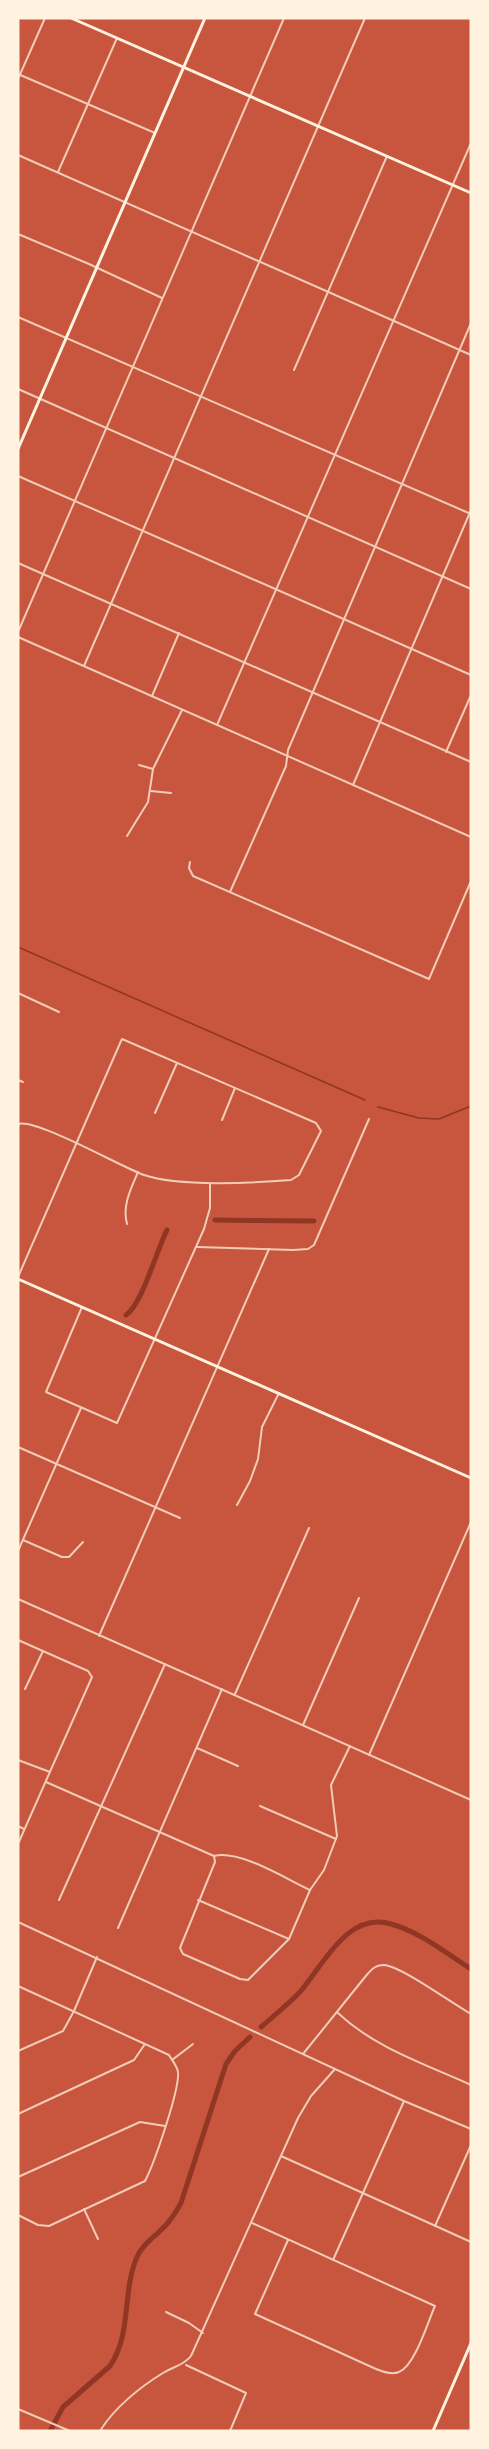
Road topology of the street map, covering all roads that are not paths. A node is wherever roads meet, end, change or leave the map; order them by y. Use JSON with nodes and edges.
{"nodes":[{"id":1,"x":45,"y":18,"type":"edge"},
{"id":2,"x":71,"y":18,"type":"edge"},
{"id":3,"x":205,"y":18,"type":"edge"},
{"id":4,"x":285,"y":18,"type":"edge"},
{"id":5,"x":365,"y":18,"type":"edge"},
{"id":6,"x":117,"y":38,"type":"junction"},
{"id":7,"x":184,"y":67,"type":"junction"},
{"id":8,"x":19,"y":74,"type":"edge"},
{"id":9,"x":18,"y":79,"type":"edge"},
{"id":10,"x":250,"y":96,"type":"junction"},
{"id":11,"x":89,"y":104,"type":"junction"},
{"id":12,"x":318,"y":126,"type":"junction"},
{"id":13,"x":155,"y":133,"type":"junction"},
{"id":14,"x":471,"y":143,"type":"edge"},
{"id":15,"x":18,"y":155,"type":"edge"},
{"id":16,"x":387,"y":156,"type":"junction"},
{"id":17,"x":58,"y":172,"type":"junction"},
{"id":18,"x":453,"y":184,"type":"junction"},
{"id":19,"x":471,"y":193,"type":"edge"},
{"id":20,"x":125,"y":202,"type":"junction"},
{"id":21,"x":191,"y":231,"type":"junction"},
{"id":22,"x":18,"y":234,"type":"edge"},
{"id":23,"x":259,"y":260,"type":"junction"},
{"id":24,"x":97,"y":267,"type":"junction"},
{"id":25,"x":328,"y":292,"type":"junction"},
{"id":26,"x":162,"y":298,"type":"junction"},
{"id":27,"x":18,"y":317,"type":"edge"},
{"id":28,"x":393,"y":320,"type":"junction"},
{"id":29,"x":471,"y":323,"type":"edge"},
{"id":30,"x":66,"y":338,"type":"junction"},
{"id":31,"x":460,"y":350,"type":"junction"},
{"id":32,"x":471,"y":355,"type":"edge"},
{"id":33,"x":132,"y":367,"type":"junction"},
{"id":34,"x":294,"y":370,"type":"dead end"},
{"id":35,"x":18,"y":388,"type":"edge"},
{"id":36,"x":200,"y":394,"type":"junction"},
{"id":37,"x":40,"y":398,"type":"junction"},
{"id":38,"x":106,"y":428,"type":"junction"},
{"id":39,"x":18,"y":449,"type":"edge"},
{"id":40,"x":336,"y":454,"type":"junction"},
{"id":41,"x":173,"y":457,"type":"junction"},
{"id":42,"x":18,"y":476,"type":"edge"},
{"id":43,"x":402,"y":483,"type":"junction"},
{"id":44,"x":74,"y":501,"type":"junction"},
{"id":45,"x":470,"y":512,"type":"edge"},
{"id":46,"x":308,"y":517,"type":"junction"},
{"id":47,"x":141,"y":531,"type":"junction"},
{"id":48,"x":375,"y":546,"type":"junction"},
{"id":49,"x":18,"y":563,"type":"edge"},
{"id":50,"x":43,"y":574,"type":"junction"},
{"id":51,"x":442,"y":576,"type":"junction"},
{"id":52,"x":471,"y":589,"type":"edge"},
{"id":53,"x":276,"y":590,"type":"junction"},
{"id":54,"x":110,"y":604,"type":"junction"},
{"id":55,"x":343,"y":620,"type":"junction"},
{"id":56,"x":18,"y":632,"type":"edge"},
{"id":57,"x":179,"y":633,"type":"junction"},
{"id":58,"x":18,"y":637,"type":"edge"},
{"id":59,"x":411,"y":648,"type":"junction"},
{"id":60,"x":244,"y":662,"type":"junction"},
{"id":61,"x":84,"y":666,"type":"junction"},
{"id":62,"x":471,"y":675,"type":"edge"},
{"id":63,"x":312,"y":693,"type":"junction"},
{"id":64,"x":471,"y":695,"type":"edge"},
{"id":65,"x":152,"y":696,"type":"junction"},
{"id":66,"x":182,"y":710,"type":"junction"},
{"id":67,"x":379,"y":722,"type":"junction"},
{"id":68,"x":217,"y":725,"type":"junction"},
{"id":69,"x":446,"y":752,"type":"junction"},
{"id":70,"x":288,"y":756,"type":"junction"},
{"id":71,"x":471,"y":762,"type":"edge"},
{"id":72,"x":139,"y":765,"type":"dead end"},
{"id":73,"x":153,"y":769,"type":"junction"},
{"id":74,"x":353,"y":785,"type":"junction"},
{"id":75,"x":151,"y":791,"type":"junction"},
{"id":76,"x":171,"y":793,"type":"dead end"},
{"id":77,"x":127,"y":836,"type":"dead end"},
{"id":78,"x":471,"y":837,"type":"edge"},
{"id":79,"x":190,"y":862,"type":"dead end"},
{"id":80,"x":471,"y":881,"type":"edge"},
{"id":81,"x":230,"y":892,"type":"junction"},
{"id":82,"x":18,"y":993,"type":"edge"},
{"id":83,"x":59,"y":1012,"type":"dead end"},
{"id":84,"x":177,"y":1063,"type":"junction"},
{"id":85,"x":18,"y":1080,"type":"edge"},
{"id":86,"x":23,"y":1082,"type":"dead end"},
{"id":87,"x":235,"y":1088,"type":"junction"},
{"id":88,"x":155,"y":1113,"type":"dead end"},
{"id":89,"x":369,"y":1119,"type":"dead end"},
{"id":90,"x":222,"y":1120,"type":"dead end"},
{"id":91,"x":18,"y":1124,"type":"edge"},
{"id":92,"x":76,"y":1144,"type":"junction"},
{"id":93,"x":138,"y":1172,"type":"junction"},
{"id":94,"x":210,"y":1182,"type":"junction"},
{"id":95,"x":127,"y":1224,"type":"dead end"},
{"id":96,"x":196,"y":1246,"type":"junction"},
{"id":97,"x":269,"y":1249,"type":"junction"},
{"id":98,"x":18,"y":1278,"type":"edge"},
{"id":99,"x":82,"y":1307,"type":"junction"},
{"id":100,"x":155,"y":1340,"type":"junction"},
{"id":101,"x":218,"y":1367,"type":"junction"},
{"id":102,"x":279,"y":1393,"type":"junction"},
{"id":103,"x":81,"y":1408,"type":"junction"},
{"id":104,"x":18,"y":1447,"type":"edge"},
{"id":105,"x":57,"y":1464,"type":"junction"},
{"id":106,"x":471,"y":1478,"type":"edge"},
{"id":107,"x":237,"y":1505,"type":"dead end"},
{"id":108,"x":155,"y":1507,"type":"junction"},
{"id":109,"x":180,"y":1518,"type":"dead end"},
{"id":110,"x":471,"y":1522,"type":"edge"},
{"id":111,"x":309,"y":1528,"type":"dead end"},
{"id":112,"x":23,"y":1540,"type":"junction"},
{"id":113,"x":83,"y":1542,"type":"dead end"},
{"id":114,"x":18,"y":1551,"type":"edge"},
{"id":115,"x":358,"y":1598,"type":"dead end"},
{"id":116,"x":18,"y":1599,"type":"edge"},
{"id":117,"x":99,"y":1636,"type":"junction"},
{"id":118,"x":18,"y":1640,"type":"edge"},
{"id":119,"x":43,"y":1651,"type":"junction"},
{"id":120,"x":165,"y":1664,"type":"junction"},
{"id":121,"x":25,"y":1689,"type":"dead end"},
{"id":122,"x":222,"y":1689,"type":"junction"},
{"id":123,"x":235,"y":1694,"type":"junction"},
{"id":124,"x":303,"y":1725,"type":"junction"},
{"id":125,"x":350,"y":1746,"type":"junction"},
{"id":126,"x":197,"y":1748,"type":"junction"},
{"id":127,"x":369,"y":1755,"type":"junction"},
{"id":128,"x":18,"y":1760,"type":"edge"},
{"id":129,"x":238,"y":1766,"type":"dead end"},
{"id":130,"x":50,"y":1772,"type":"junction"},
{"id":131,"x":46,"y":1782,"type":"junction"},
{"id":132,"x":471,"y":1800,"type":"edge"},
{"id":133,"x":102,"y":1806,"type":"junction"},
{"id":134,"x":260,"y":1806,"type":"dead end"},
{"id":135,"x":18,"y":1826,"type":"edge"},
{"id":136,"x":24,"y":1829,"type":"junction"},
{"id":137,"x":161,"y":1833,"type":"junction"},
{"id":138,"x":336,"y":1839,"type":"junction"},
{"id":139,"x":18,"y":1844,"type":"edge"},
{"id":140,"x":214,"y":1856,"type":"junction"},
{"id":141,"x":310,"y":1890,"type":"junction"},
{"id":142,"x":59,"y":1900,"type":"dead end"},
{"id":143,"x":198,"y":1900,"type":"junction"},
{"id":144,"x":18,"y":1922,"type":"edge"},
{"id":145,"x":118,"y":1928,"type":"dead end"},
{"id":146,"x":289,"y":1939,"type":"junction"},
{"id":147,"x":97,"y":1957,"type":"junction"},
{"id":148,"x":18,"y":1986,"type":"edge"},
{"id":149,"x":75,"y":2011,"type":"junction"},
{"id":150,"x":338,"y":2013,"type":"junction"},
{"id":151,"x":471,"y":2014,"type":"edge"},
{"id":152,"x":145,"y":2044,"type":"junction"},
{"id":153,"x":193,"y":2044,"type":"dead end"},
{"id":154,"x":18,"y":2051,"type":"edge"},
{"id":155,"x":303,"y":2054,"type":"junction"},
{"id":156,"x":172,"y":2060,"type":"junction"},
{"id":157,"x":335,"y":2069,"type":"junction"},
{"id":158,"x":471,"y":2085,"type":"edge"},
{"id":159,"x":404,"y":2101,"type":"junction"},
{"id":160,"x":18,"y":2114,"type":"edge"},
{"id":161,"x":165,"y":2126,"type":"junction"},
{"id":162,"x":471,"y":2129,"type":"edge"},
{"id":163,"x":471,"y":2145,"type":"edge"},
{"id":164,"x":281,"y":2156,"type":"junction"},
{"id":165,"x":18,"y":2177,"type":"edge"},
{"id":166,"x":363,"y":2193,"type":"junction"},
{"id":167,"x":84,"y":2209,"type":"junction"},
{"id":168,"x":18,"y":2215,"type":"edge"},
{"id":169,"x":252,"y":2223,"type":"junction"},
{"id":170,"x":435,"y":2226,"type":"junction"},
{"id":171,"x":98,"y":2239,"type":"dead end"},
{"id":172,"x":288,"y":2240,"type":"junction"},
{"id":173,"x":471,"y":2242,"type":"edge"},
{"id":174,"x":333,"y":2260,"type":"junction"},
{"id":175,"x":166,"y":2312,"type":"dead end"},
{"id":176,"x":203,"y":2333,"type":"junction"},
{"id":177,"x":471,"y":2343,"type":"edge"},
{"id":178,"x":184,"y":2364,"type":"junction"},
{"id":179,"x":18,"y":2409,"type":"edge"},
{"id":180,"x":70,"y":2431,"type":"edge"},
{"id":181,"x":100,"y":2431,"type":"edge"},
{"id":182,"x":230,"y":2431,"type":"edge"},
{"id":183,"x":433,"y":2431,"type":"edge"}],
"edges":[{"from":1,"to":8,"type":"street"},
{"from":2,"to":6,"type":"main road"},
{"from":3,"to":7,"type":"main road"},
{"from":4,"to":10,"type":"street"},
{"from":5,"to":12,"type":"street"},
{"from":6,"to":7,"type":"main road"},
{"from":6,"to":11,"type":"street"},
{"from":7,"to":10,"type":"main road"},
{"from":7,"to":13,"type":"main road"},
{"from":8,"to":9,"type":"street"},
{"from":8,"to":11,"type":"street"},
{"from":10,"to":12,"type":"main road"},
{"from":10,"to":21,"type":"street"},
{"from":11,"to":13,"type":"street"},
{"from":11,"to":17,"type":"street"},
{"from":12,"to":16,"type":"main road"},
{"from":12,"to":23,"type":"street"},
{"from":13,"to":20,"type":"main road"},
{"from":14,"to":18,"type":"street"},
{"from":15,"to":17,"type":"street"},
{"from":16,"to":18,"type":"main road"},
{"from":16,"to":25,"type":"street"},
{"from":17,"to":20,"type":"street"},
{"from":18,"to":19,"type":"main road"},
{"from":18,"to":28,"type":"street"},
{"from":20,"to":21,"type":"street"},
{"from":20,"to":24,"type":"main road"},
{"from":21,"to":23,"type":"street"},
{"from":21,"to":26,"type":"street"},
{"from":22,"to":24,"type":"street"},
{"from":23,"to":25,"type":"street"},
{"from":23,"to":36,"type":"street"},
{"from":24,"to":26,"type":"street"},
{"from":24,"to":30,"type":"main road"},
{"from":25,"to":28,"type":"street"},
{"from":25,"to":34,"type":"street"},
{"from":26,"to":33,"type":"street"},
{"from":27,"to":30,"type":"street"},
{"from":28,"to":31,"type":"street"},
{"from":28,"to":40,"type":"street"},
{"from":29,"to":31,"type":"street"},
{"from":30,"to":33,"type":"street"},
{"from":30,"to":37,"type":"main road"},
{"from":31,"to":32,"type":"street"},
{"from":31,"to":43,"type":"street"},
{"from":33,"to":36,"type":"street"},
{"from":33,"to":38,"type":"street"},
{"from":35,"to":37,"type":"street"},
{"from":36,"to":40,"type":"street"},
{"from":36,"to":41,"type":"street"},
{"from":37,"to":38,"type":"street"},
{"from":37,"to":39,"type":"main road"},
{"from":38,"to":41,"type":"street"},
{"from":38,"to":44,"type":"street"},
{"from":40,"to":43,"type":"street"},
{"from":40,"to":46,"type":"street"},
{"from":41,"to":46,"type":"street"},
{"from":41,"to":47,"type":"street"},
{"from":42,"to":44,"type":"street"},
{"from":43,"to":45,"type":"street"},
{"from":43,"to":48,"type":"street"},
{"from":44,"to":47,"type":"street"},
{"from":44,"to":50,"type":"street"},
{"from":45,"to":51,"type":"street"},
{"from":46,"to":48,"type":"street"},
{"from":46,"to":53,"type":"street"},
{"from":47,"to":53,"type":"street"},
{"from":47,"to":54,"type":"street"},
{"from":48,"to":51,"type":"street"},
{"from":48,"to":55,"type":"street"},
{"from":49,"to":50,"type":"street"},
{"from":50,"to":54,"type":"street"},
{"from":50,"to":56,"type":"street"},
{"from":51,"to":52,"type":"street"},
{"from":51,"to":59,"type":"street"},
{"from":53,"to":55,"type":"street"},
{"from":53,"to":60,"type":"street"},
{"from":54,"to":57,"type":"street"},
{"from":54,"to":61,"type":"street"},
{"from":55,"to":59,"type":"street"},
{"from":55,"to":63,"type":"street"},
{"from":57,"to":60,"type":"street"},
{"from":57,"to":65,"type":"street"},
{"from":58,"to":61,"type":"street"},
{"from":59,"to":62,"type":"street"},
{"from":59,"to":67,"type":"street"},
{"from":60,"to":63,"type":"street"},
{"from":60,"to":68,"type":"street"},
{"from":61,"to":65,"type":"street"},
{"from":63,"to":67,"type":"street"},
{"from":63,"to":70,"type":"street"},
{"from":64,"to":69,"type":"street"},
{"from":65,"to":66,"type":"street"},
{"from":66,"to":68,"type":"street"},
{"from":66,"to":73,"type":"street"},
{"from":67,"to":69,"type":"street"},
{"from":67,"to":74,"type":"street"},
{"from":68,"to":70,"type":"street"},
{"from":69,"to":71,"type":"street"},
{"from":70,"to":74,"type":"street"},
{"from":70,"to":81,"type":"street"},
{"from":72,"to":73,"type":"street"},
{"from":73,"to":75,"type":"street"},
{"from":74,"to":78,"type":"street"},
{"from":75,"to":76,"type":"street"},
{"from":75,"to":77,"type":"street"},
{"from":79,"to":81,"type":"street"},
{"from":80,"to":81,"type":"street"},
{"from":82,"to":83,"type":"street"},
{"from":84,"to":87,"type":"street"},
{"from":84,"to":88,"type":"street"},
{"from":84,"to":92,"type":"street"},
{"from":85,"to":86,"type":"street"},
{"from":87,"to":90,"type":"street"},
{"from":87,"to":94,"type":"street"},
{"from":89,"to":97,"type":"street"},
{"from":91,"to":92,"type":"street"},
{"from":92,"to":93,"type":"street"},
{"from":92,"to":98,"type":"street"},
{"from":93,"to":94,"type":"street"},
{"from":93,"to":95,"type":"street"},
{"from":94,"to":96,"type":"street"},
{"from":96,"to":97,"type":"street"},
{"from":96,"to":100,"type":"street"},
{"from":97,"to":101,"type":"street"},
{"from":98,"to":99,"type":"main road"},
{"from":99,"to":100,"type":"main road"},
{"from":99,"to":103,"type":"street"},
{"from":100,"to":101,"type":"main road"},
{"from":100,"to":103,"type":"street"},
{"from":101,"to":102,"type":"main road"},
{"from":101,"to":108,"type":"street"},
{"from":102,"to":106,"type":"main road"},
{"from":102,"to":107,"type":"street"},
{"from":103,"to":105,"type":"street"},
{"from":104,"to":105,"type":"street"},
{"from":105,"to":108,"type":"street"},
{"from":105,"to":112,"type":"street"},
{"from":108,"to":109,"type":"street"},
{"from":108,"to":117,"type":"street"},
{"from":110,"to":127,"type":"street"},
{"from":111,"to":123,"type":"street"},
{"from":112,"to":113,"type":"street"},
{"from":112,"to":114,"type":"street"},
{"from":115,"to":124,"type":"street"},
{"from":116,"to":117,"type":"street"},
{"from":117,"to":120,"type":"street"},
{"from":118,"to":119,"type":"street"},
{"from":119,"to":121,"type":"street"},
{"from":119,"to":130,"type":"street"},
{"from":120,"to":122,"type":"street"},
{"from":120,"to":133,"type":"street"},
{"from":122,"to":123,"type":"street"},
{"from":122,"to":126,"type":"street"},
{"from":123,"to":124,"type":"street"},
{"from":124,"to":125,"type":"street"},
{"from":125,"to":127,"type":"street"},
{"from":125,"to":138,"type":"street"},
{"from":126,"to":129,"type":"street"},
{"from":126,"to":137,"type":"street"},
{"from":127,"to":132,"type":"street"},
{"from":128,"to":130,"type":"street"},
{"from":130,"to":131,"type":"street"},
{"from":131,"to":133,"type":"street"},
{"from":131,"to":136,"type":"street"},
{"from":133,"to":137,"type":"street"},
{"from":133,"to":142,"type":"street"},
{"from":134,"to":138,"type":"street"},
{"from":135,"to":136,"type":"street"},
{"from":136,"to":139,"type":"street"},
{"from":137,"to":140,"type":"street"},
{"from":137,"to":145,"type":"street"},
{"from":138,"to":141,"type":"street"},
{"from":140,"to":141,"type":"street"},
{"from":140,"to":143,"type":"street"},
{"from":141,"to":146,"type":"street"},
{"from":143,"to":146,"type":"street"},
{"from":143,"to":146,"type":"street"},
{"from":144,"to":147,"type":"street"},
{"from":147,"to":149,"type":"street"},
{"from":147,"to":155,"type":"street"},
{"from":148,"to":149,"type":"street"},
{"from":149,"to":152,"type":"street"},
{"from":149,"to":154,"type":"street"},
{"from":150,"to":151,"type":"street"},
{"from":150,"to":155,"type":"street"},
{"from":150,"to":158,"type":"street"},
{"from":152,"to":156,"type":"street"},
{"from":152,"to":160,"type":"street"},
{"from":153,"to":156,"type":"street"},
{"from":155,"to":157,"type":"street"},
{"from":156,"to":161,"type":"street"},
{"from":157,"to":159,"type":"street"},
{"from":157,"to":164,"type":"street"},
{"from":159,"to":162,"type":"street"},
{"from":159,"to":166,"type":"street"},
{"from":161,"to":165,"type":"street"},
{"from":161,"to":167,"type":"street"},
{"from":163,"to":170,"type":"street"},
{"from":164,"to":166,"type":"street"},
{"from":164,"to":169,"type":"street"},
{"from":166,"to":170,"type":"street"},
{"from":166,"to":174,"type":"street"},
{"from":167,"to":168,"type":"street"},
{"from":167,"to":171,"type":"street"},
{"from":169,"to":172,"type":"street"},
{"from":169,"to":176,"type":"street"},
{"from":170,"to":173,"type":"street"},
{"from":172,"to":174,"type":"street"},
{"from":172,"to":174,"type":"street"},
{"from":175,"to":176,"type":"street"},
{"from":176,"to":178,"type":"street"},
{"from":177,"to":183,"type":"main road"},
{"from":178,"to":181,"type":"street"},
{"from":178,"to":182,"type":"street"},
{"from":179,"to":180,"type":"street"}]}
